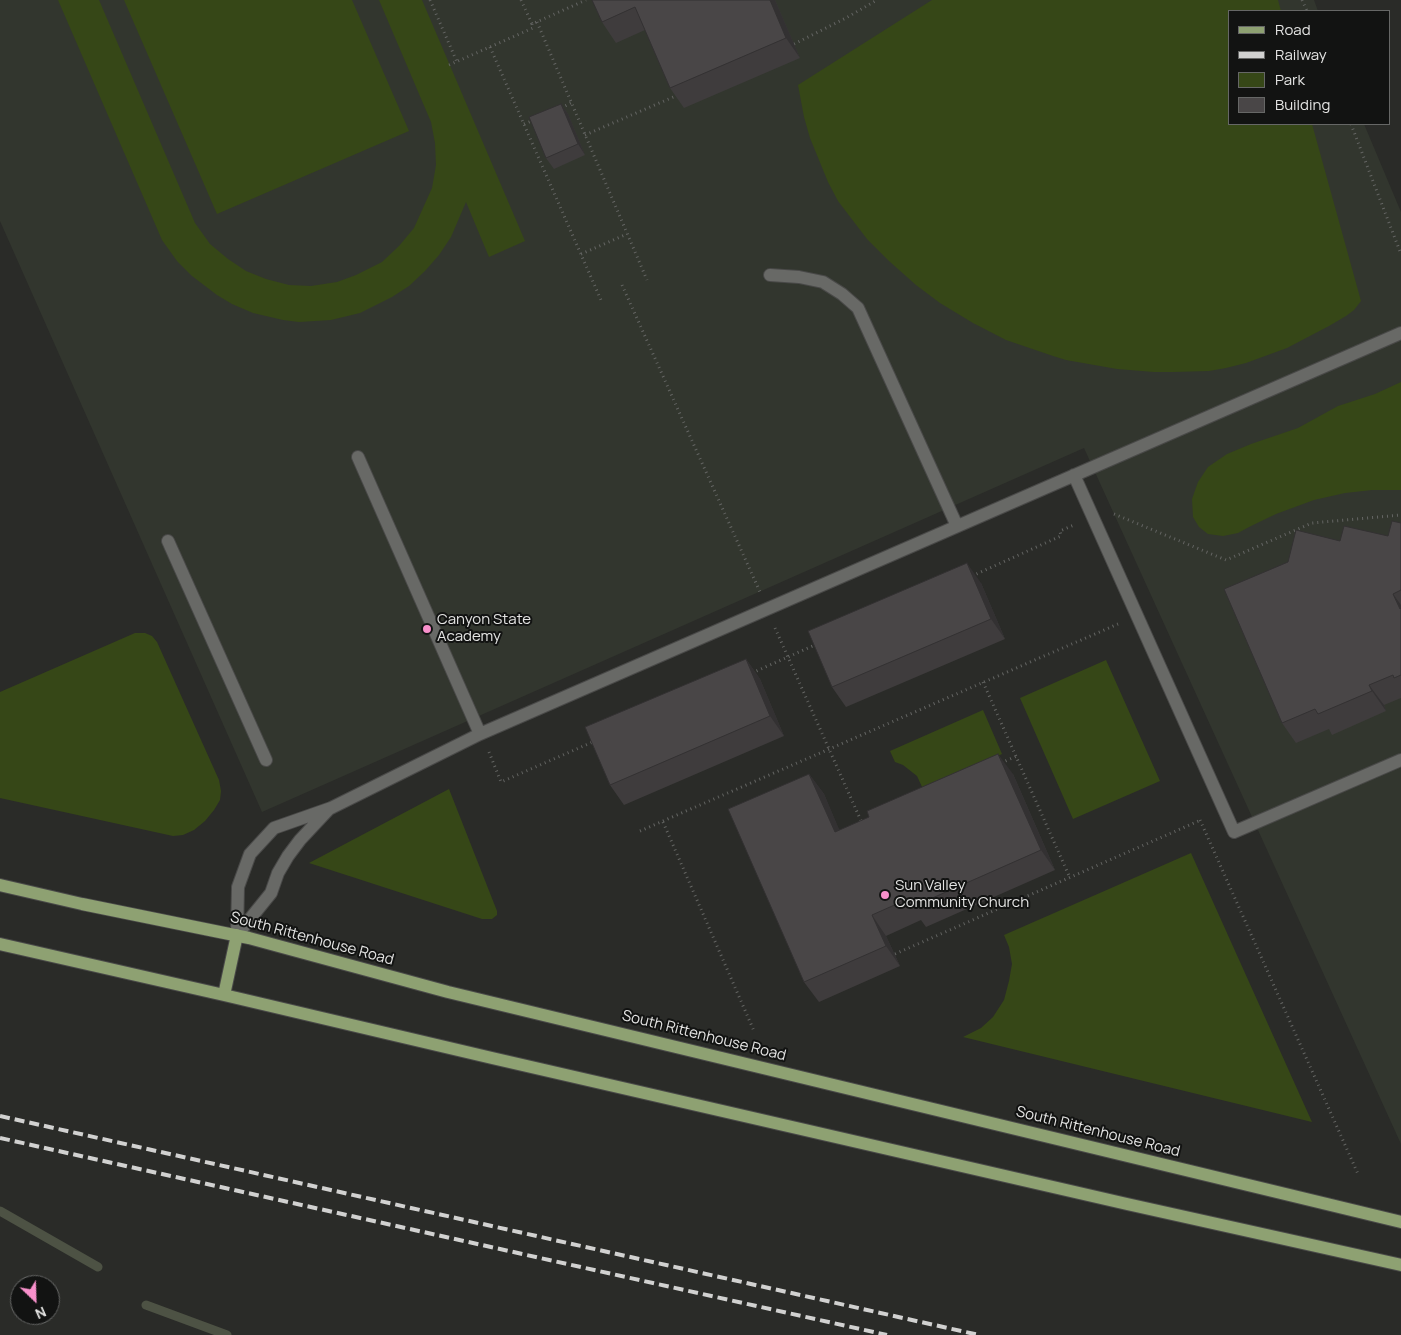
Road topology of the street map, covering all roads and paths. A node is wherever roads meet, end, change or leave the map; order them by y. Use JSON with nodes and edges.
{"nodes":[{"id":1,"x":430,"y":0,"type":"edge"},
{"id":2,"x":521,"y":0,"type":"edge"},
{"id":3,"x":586,"y":0,"type":"edge"},
{"id":4,"x":877,"y":0,"type":"edge"},
{"id":5,"x":537,"y":22,"type":"junction"},
{"id":6,"x":532,"y":24,"type":"junction"},
{"id":7,"x":794,"y":44,"type":"dead end"},
{"id":8,"x":490,"y":47,"type":"junction"},
{"id":9,"x":457,"y":62,"type":"junction"},
{"id":10,"x":449,"y":65,"type":"dead end"},
{"id":11,"x":678,"y":95,"type":"edge"},
{"id":12,"x":572,"y":103,"type":"junction"},
{"id":13,"x":556,"y":110,"type":"edge"},
{"id":14,"x":540,"y":117,"type":"edge"},
{"id":15,"x":524,"y":124,"type":"junction"},
{"id":16,"x":1350,"y":125,"type":"edge"},
{"id":17,"x":585,"y":135,"type":"junction"},
{"id":18,"x":627,"y":234,"type":"junction"},
{"id":19,"x":581,"y":254,"type":"junction"},
{"id":20,"x":1401,"y":254,"type":"edge"},
{"id":21,"x":770,"y":275,"type":"dead end"},
{"id":22,"x":646,"y":280,"type":"dead end"},
{"id":23,"x":622,"y":284,"type":"dead end"},
{"id":24,"x":601,"y":300,"type":"dead end"},
{"id":25,"x":1401,"y":333,"type":"edge"},
{"id":26,"x":358,"y":457,"type":"dead end"},
{"id":27,"x":1074,"y":475,"type":"junction"},
{"id":28,"x":1401,"y":515,"type":"edge"},
{"id":29,"x":1092,"y":516,"type":"junction"},
{"id":30,"x":957,"y":526,"type":"junction"},
{"id":31,"x":168,"y":541,"type":"dead end"},
{"id":32,"x":965,"y":579,"type":"edge"},
{"id":33,"x":767,"y":609,"type":"junction"},
{"id":34,"x":1137,"y":616,"type":"junction"},
{"id":35,"x":823,"y":641,"type":"edge"},
{"id":36,"x":788,"y":657,"type":"junction"},
{"id":37,"x":743,"y":676,"type":"edge"},
{"id":38,"x":983,"y":682,"type":"junction"},
{"id":39,"x":480,"y":734,"type":"junction"},
{"id":40,"x":600,"y":739,"type":"edge"},
{"id":41,"x":829,"y":749,"type":"junction"},
{"id":42,"x":1016,"y":756,"type":"junction"},
{"id":43,"x":266,"y":760,"type":"dead end"},
{"id":44,"x":1401,"y":760,"type":"edge"},
{"id":45,"x":998,"y":764,"type":"edge"},
{"id":46,"x":331,"y":808,"type":"junction"},
{"id":47,"x":1224,"y":810,"type":"junction"},
{"id":48,"x":1200,"y":820,"type":"junction"},
{"id":49,"x":663,"y":822,"type":"junction"},
{"id":50,"x":865,"y":830,"type":"edge"},
{"id":51,"x":640,"y":831,"type":"dead end"},
{"id":52,"x":1070,"y":878,"type":"junction"},
{"id":53,"x":0,"y":885,"type":"edge"},
{"id":54,"x":237,"y":935,"type":"junction"},
{"id":55,"x":0,"y":944,"type":"edge"},
{"id":56,"x":895,"y":954,"type":"dead end"},
{"id":57,"x":224,"y":995,"type":"junction"},
{"id":58,"x":754,"y":1031,"type":"dead end"},
{"id":59,"x":1358,"y":1174,"type":"dead end"},
{"id":60,"x":1401,"y":1222,"type":"edge"},
{"id":61,"x":1401,"y":1265,"type":"edge"}],
"edges":[{"from":1,"to":9,"type":"path"},
{"from":2,"to":6,"type":"path"},
{"from":3,"to":5,"type":"path"},
{"from":4,"to":7,"type":"path"},
{"from":5,"to":6,"type":"path"},
{"from":5,"to":12,"type":"path"},
{"from":6,"to":8,"type":"path"},
{"from":8,"to":9,"type":"path"},
{"from":8,"to":15,"type":"path"},
{"from":9,"to":10,"type":"path"},
{"from":11,"to":17,"type":"path"},
{"from":12,"to":13,"type":"path"},
{"from":12,"to":17,"type":"path"},
{"from":14,"to":15,"type":"path"},
{"from":15,"to":19,"type":"path"},
{"from":16,"to":20,"type":"path"},
{"from":17,"to":18,"type":"path"},
{"from":18,"to":19,"type":"path"},
{"from":18,"to":22,"type":"path"},
{"from":19,"to":24,"type":"path"},
{"from":21,"to":30,"type":"lane"},
{"from":23,"to":33,"type":"path"},
{"from":25,"to":27,"type":"lane"},
{"from":26,"to":39,"type":"lane"},
{"from":27,"to":29,"type":"lane"},
{"from":27,"to":30,"type":"lane"},
{"from":28,"to":29,"type":"path"},
{"from":29,"to":32,"type":"path"},
{"from":29,"to":34,"type":"lane"},
{"from":30,"to":33,"type":"lane"},
{"from":31,"to":43,"type":"lane"},
{"from":33,"to":36,"type":"path"},
{"from":33,"to":39,"type":"lane"},
{"from":34,"to":38,"type":"path"},
{"from":34,"to":47,"type":"lane"},
{"from":35,"to":36,"type":"path"},
{"from":36,"to":37,"type":"path"},
{"from":36,"to":41,"type":"path"},
{"from":38,"to":41,"type":"path"},
{"from":38,"to":42,"type":"path"},
{"from":39,"to":40,"type":"path"},
{"from":39,"to":46,"type":"lane"},
{"from":41,"to":49,"type":"path"},
{"from":41,"to":50,"type":"path"},
{"from":42,"to":45,"type":"path"},
{"from":42,"to":52,"type":"path"},
{"from":44,"to":47,"type":"lane"},
{"from":46,"to":54,"type":"lane"},
{"from":46,"to":54,"type":"lane"},
{"from":47,"to":48,"type":"path"},
{"from":48,"to":52,"type":"path"},
{"from":48,"to":59,"type":"path"},
{"from":49,"to":51,"type":"path"},
{"from":49,"to":58,"type":"path"},
{"from":52,"to":56,"type":"path"},
{"from":53,"to":54,"type":"main road","name":"South Rittenhouse Road"},
{"from":54,"to":57,"type":"main road"},
{"from":54,"to":60,"type":"main road","name":"South Rittenhouse Road"},
{"from":55,"to":57,"type":"main road"},
{"from":57,"to":61,"type":"main road"}]}
